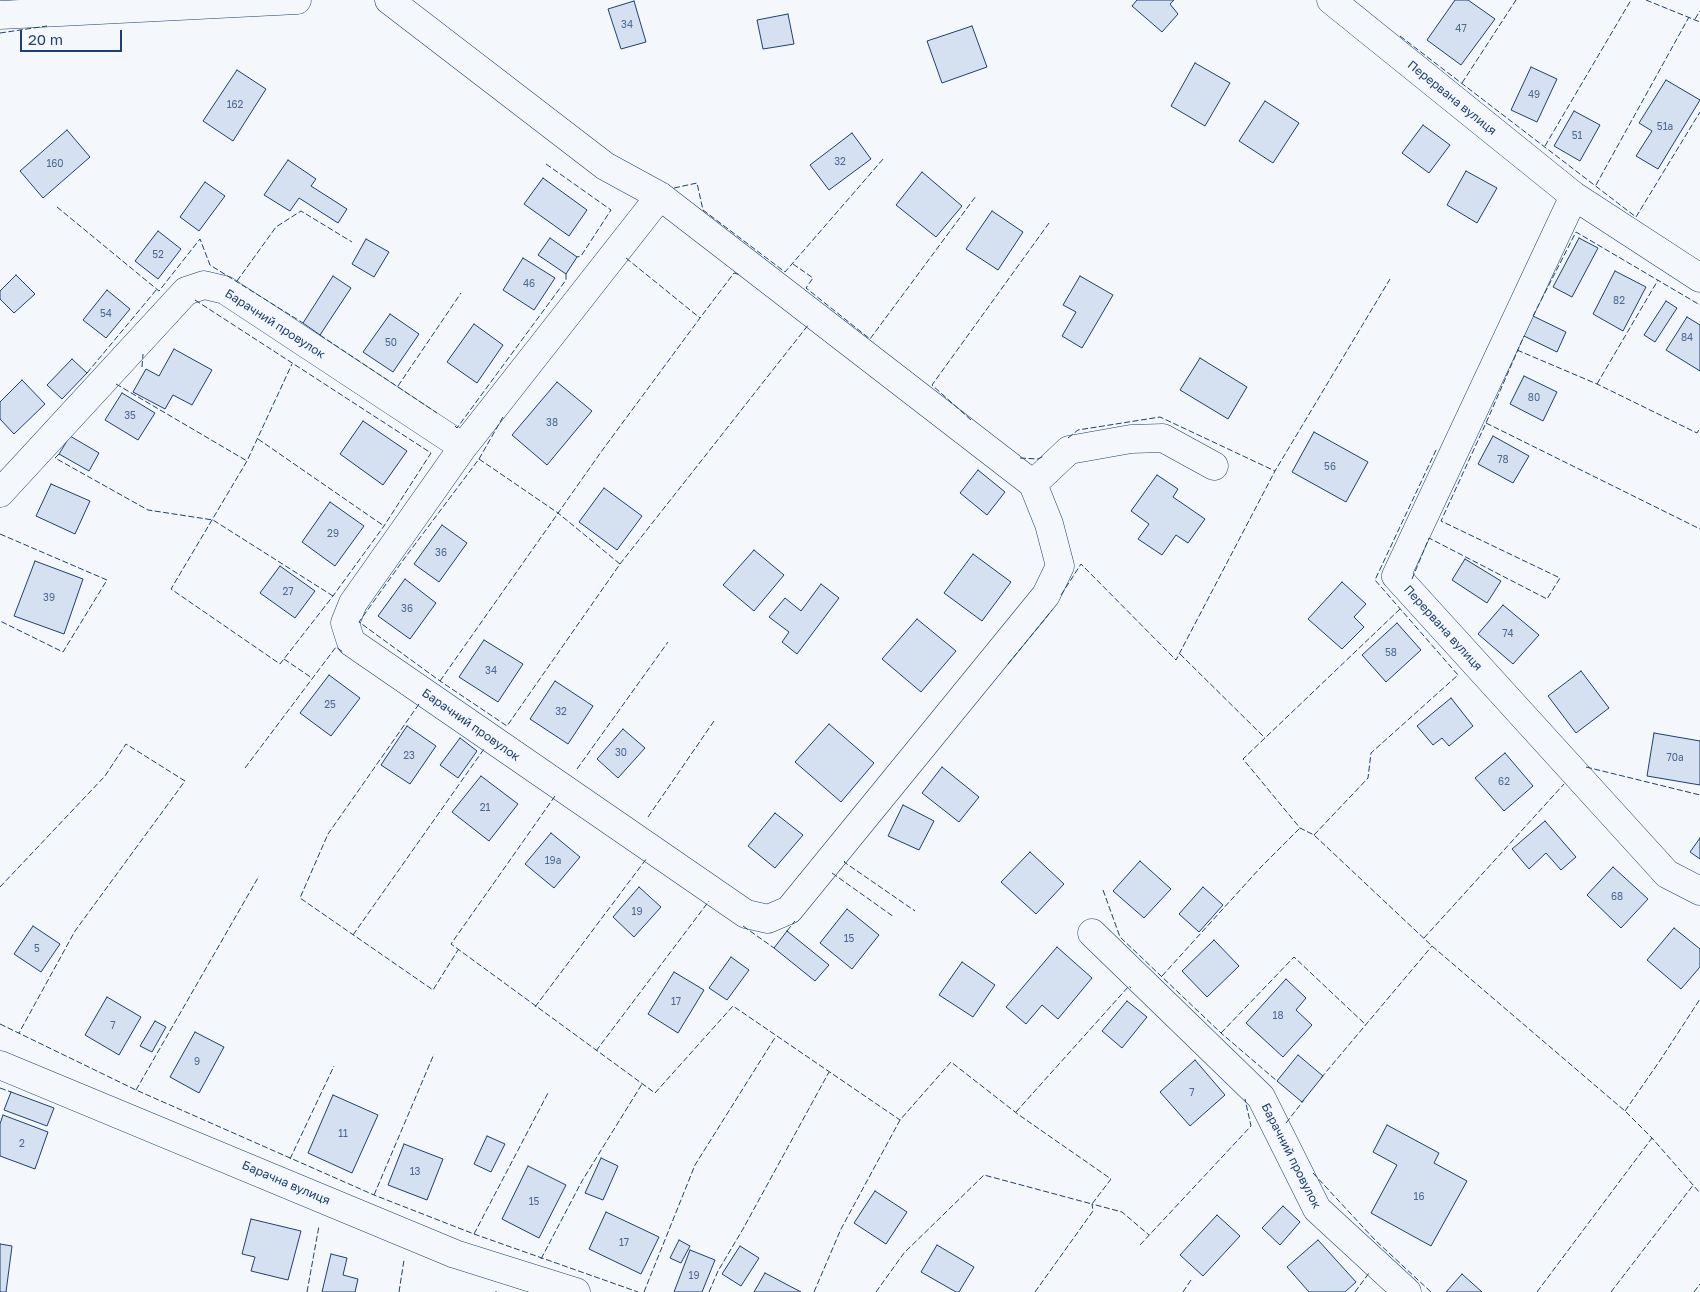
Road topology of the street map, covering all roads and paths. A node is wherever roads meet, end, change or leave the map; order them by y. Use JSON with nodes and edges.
{"nodes":[{"id":1,"x":297,"y":0,"type":"edge"},
{"id":2,"x":389,"y":0,"type":"edge"},
{"id":3,"x":1331,"y":0,"type":"edge"},
{"id":4,"x":0,"y":15,"type":"edge"},
{"id":5,"x":660,"y":196,"type":"junction"},
{"id":6,"x":1574,"y":196,"type":"junction"},
{"id":7,"x":1700,"y":278,"type":"edge"},
{"id":8,"x":463,"y":447,"type":"junction"},
{"id":9,"x":1214,"y":466,"type":"dead end"},
{"id":10,"x":1033,"y":484,"type":"junction"},
{"id":11,"x":0,"y":493,"type":"edge"},
{"id":12,"x":1700,"y":890,"type":"edge"},
{"id":13,"x":1092,"y":932,"type":"dead end"},
{"id":14,"x":0,"y":1065,"type":"edge"},
{"id":15,"x":576,"y":1292,"type":"edge"},
{"id":16,"x":1408,"y":1292,"type":"edge"}],
"edges":[{"from":1,"to":4,"type":"street"},
{"from":2,"to":5,"type":"street"},
{"from":3,"to":6,"type":"street","name":"Перервана вулиця"},
{"from":5,"to":8,"type":"street","name":"Барачний провулок"},
{"from":5,"to":10,"type":"street"},
{"from":6,"to":7,"type":"street","name":"Перервана вулиця"},
{"from":6,"to":12,"type":"street","name":"Перервана вулиця"},
{"from":8,"to":10,"type":"street","name":"Барачний провулок"},
{"from":8,"to":11,"type":"street","name":"Барачний провулок"},
{"from":9,"to":10,"type":"street"},
{"from":13,"to":16,"type":"street","name":"Барачний провулок"},
{"from":14,"to":15,"type":"street","name":"Барачна вулиця"}]}
